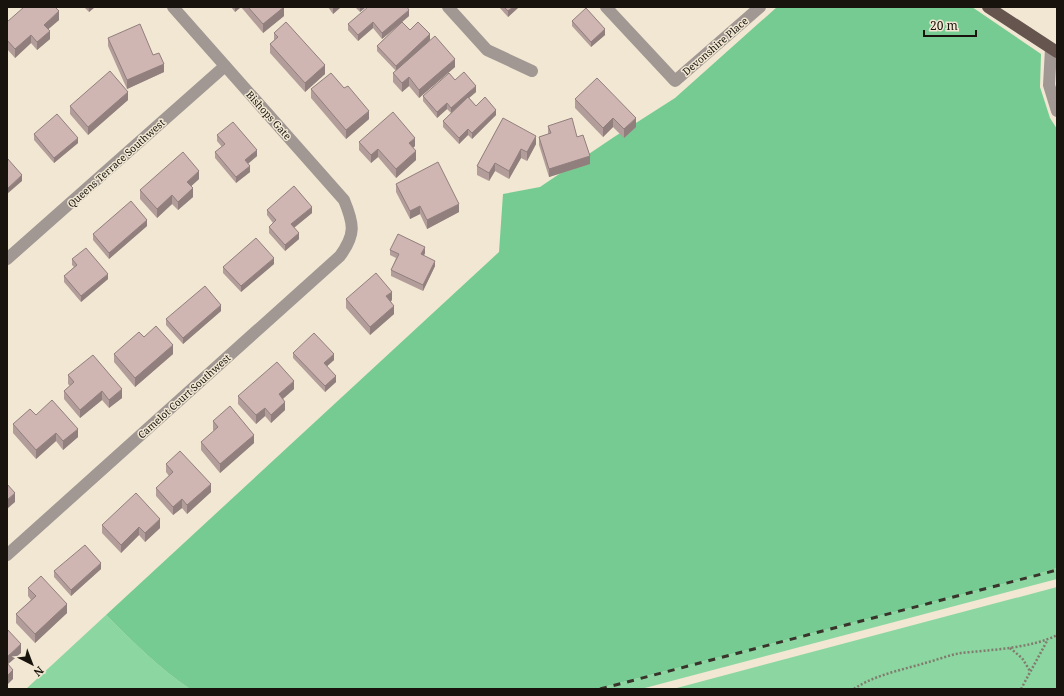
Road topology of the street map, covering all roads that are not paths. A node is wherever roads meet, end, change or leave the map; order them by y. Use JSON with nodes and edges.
{"nodes":[{"id":1,"x":173,"y":7,"type":"edge"},
{"id":2,"x":448,"y":7,"type":"edge"},
{"id":3,"x":988,"y":7,"type":"edge"},
{"id":4,"x":756,"y":10,"type":"edge"},
{"id":5,"x":610,"y":11,"type":"edge"},
{"id":6,"x":1054,"y":51,"type":"edge"},
{"id":7,"x":225,"y":66,"type":"junction"},
{"id":8,"x":532,"y":71,"type":"dead end"},
{"id":9,"x":1057,"y":111,"type":"edge"},
{"id":10,"x":353,"y":230,"type":"joint"},
{"id":11,"x":7,"y":259,"type":"edge"},
{"id":12,"x":7,"y":555,"type":"edge"}],
"edges":[{"from":1,"to":7,"type":"street","name":"Bishops Gate"},
{"from":2,"to":8,"type":"street"},
{"from":3,"to":6,"type":"main road"},
{"from":4,"to":5,"type":"street","name":"Devonshire Place"},
{"from":6,"to":9,"type":"street"},
{"from":7,"to":10,"type":"street","name":"Bishops Gate"},
{"from":7,"to":11,"type":"street","name":"Queens Terrace Southwest"},
{"from":10,"to":12,"type":"street","name":"Camelot Court Southwest"}]}
